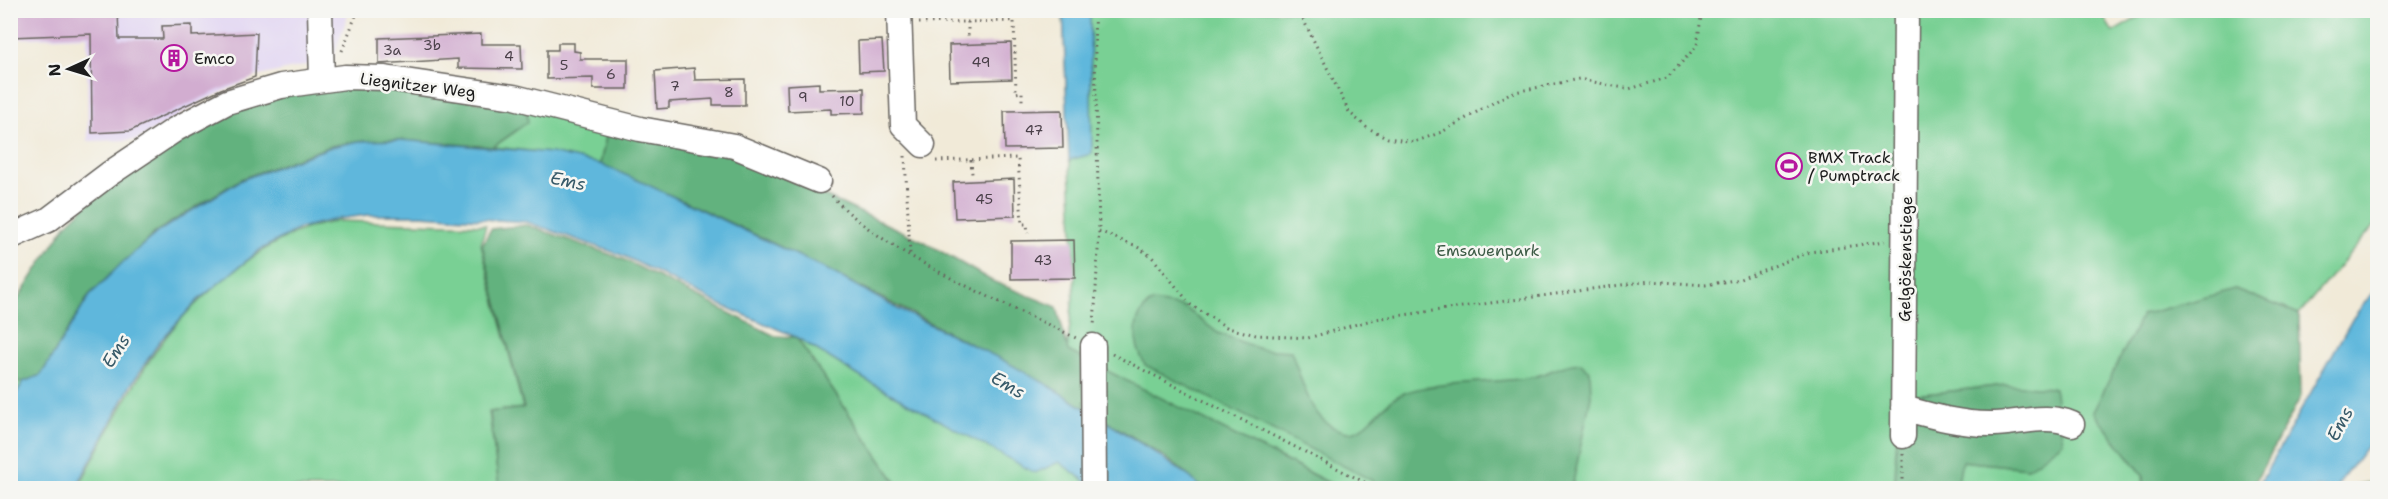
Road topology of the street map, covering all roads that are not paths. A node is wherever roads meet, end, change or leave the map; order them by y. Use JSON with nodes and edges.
{"nodes":[{"id":1,"x":320,"y":10,"type":"edge"},
{"id":2,"x":1906,"y":10,"type":"edge"},
{"id":3,"x":899,"y":17,"type":"edge"},
{"id":4,"x":328,"y":79,"type":"junction"},
{"id":5,"x":923,"y":145,"type":"road end"},
{"id":6,"x":819,"y":181,"type":"road end"},
{"id":7,"x":10,"y":237,"type":"edge"},
{"id":8,"x":1102,"y":350,"type":"road end"},
{"id":9,"x":1903,"y":408,"type":"junction"},
{"id":10,"x":2072,"y":424,"type":"dead end"},
{"id":11,"x":1903,"y":436,"type":"road end"},
{"id":12,"x":1094,"y":489,"type":"edge"}],
"edges":[{"from":1,"to":4,"type":"street"},
{"from":2,"to":9,"type":"street","name":"Gelgöskenstiege"},
{"from":3,"to":5,"type":"street"},
{"from":4,"to":6,"type":"street","name":"Liegnitzer Weg"},
{"from":4,"to":7,"type":"street","name":"Liegnitzer Weg"},
{"from":8,"to":12,"type":"street"},
{"from":9,"to":10,"type":"street"},
{"from":9,"to":11,"type":"street","name":"Gelgöskenstiege"}]}
